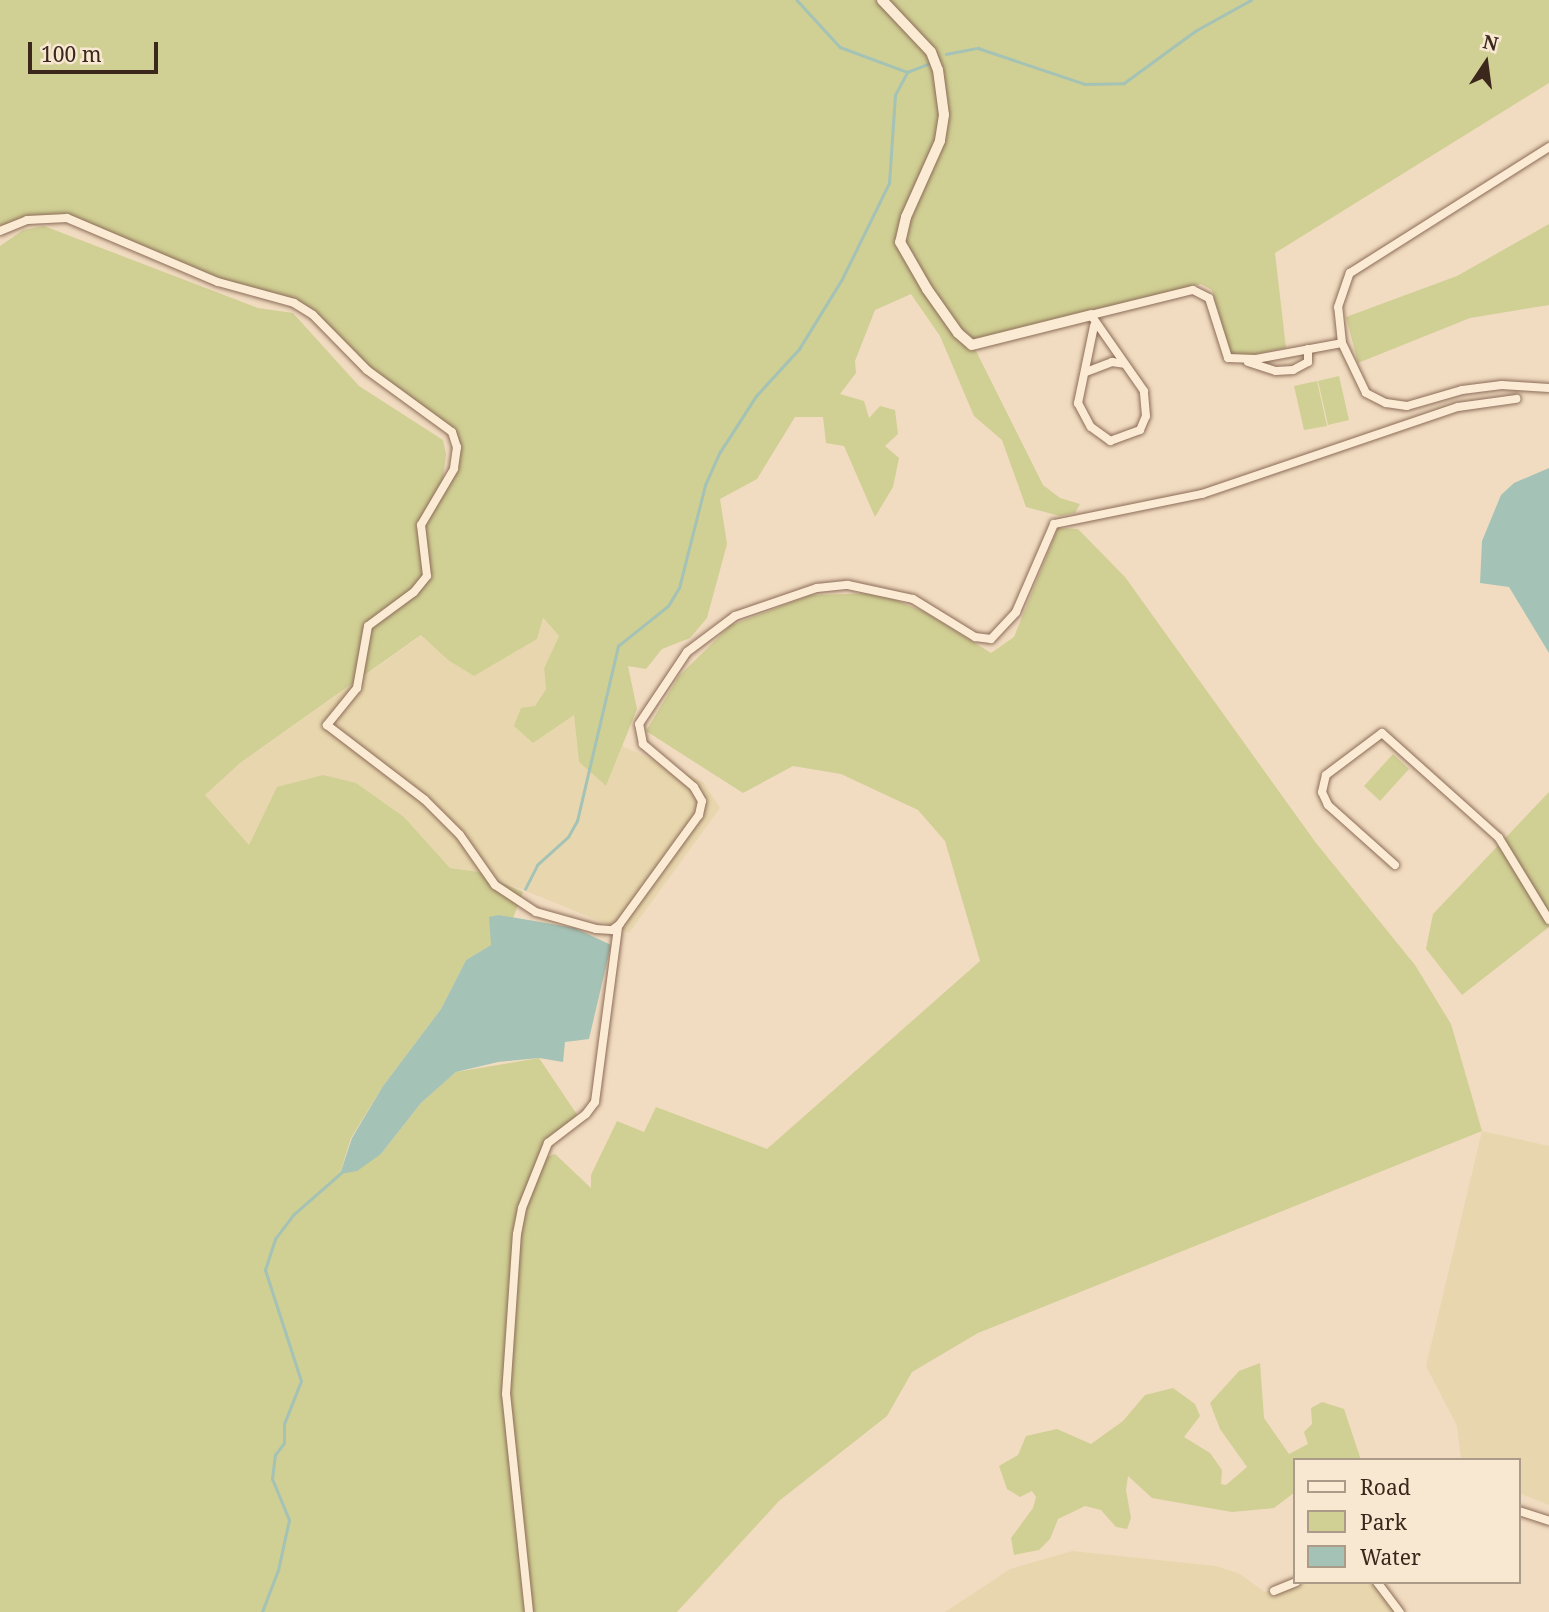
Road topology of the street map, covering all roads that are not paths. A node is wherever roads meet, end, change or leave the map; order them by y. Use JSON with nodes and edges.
{"nodes":[{"id":1,"x":882,"y":0,"type":"edge"},
{"id":2,"x":1549,"y":147,"type":"edge"},
{"id":3,"x":0,"y":231,"type":"edge"},
{"id":4,"x":1092,"y":320,"type":"junction"},
{"id":5,"x":1342,"y":343,"type":"junction"},
{"id":6,"x":1308,"y":349,"type":"junction"},
{"id":7,"x":1245,"y":360,"type":"junction"},
{"id":8,"x":1126,"y":365,"type":"junction"},
{"id":9,"x":1084,"y":374,"type":"junction"},
{"id":10,"x":1549,"y":388,"type":"edge"},
{"id":11,"x":1516,"y":399,"type":"dead end"},
{"id":12,"x":1395,"y":865,"type":"dead end"},
{"id":13,"x":1549,"y":920,"type":"edge"},
{"id":14,"x":618,"y":927,"type":"junction"},
{"id":15,"x":1521,"y":1512,"type":"edge"},
{"id":16,"x":1549,"y":1521,"type":"edge"},
{"id":17,"x":1294,"y":1583,"type":"edge"},
{"id":18,"x":1379,"y":1584,"type":"edge"},
{"id":19,"x":1274,"y":1591,"type":"dead end"},
{"id":20,"x":529,"y":1612,"type":"edge"},
{"id":21,"x":1400,"y":1612,"type":"edge"}],
"edges":[{"from":1,"to":4,"type":"street"},
{"from":2,"to":5,"type":"street"},
{"from":3,"to":14,"type":"street"},
{"from":4,"to":7,"type":"street"},
{"from":4,"to":8,"type":"street"},
{"from":4,"to":9,"type":"street"},
{"from":5,"to":6,"type":"street"},
{"from":5,"to":10,"type":"street"},
{"from":6,"to":7,"type":"street"},
{"from":6,"to":7,"type":"street"},
{"from":8,"to":9,"type":"street"},
{"from":8,"to":9,"type":"street"},
{"from":11,"to":14,"type":"street"},
{"from":12,"to":13,"type":"street"},
{"from":14,"to":20,"type":"street"},
{"from":15,"to":16,"type":"street"},
{"from":17,"to":19,"type":"street"},
{"from":18,"to":21,"type":"street"}]}
